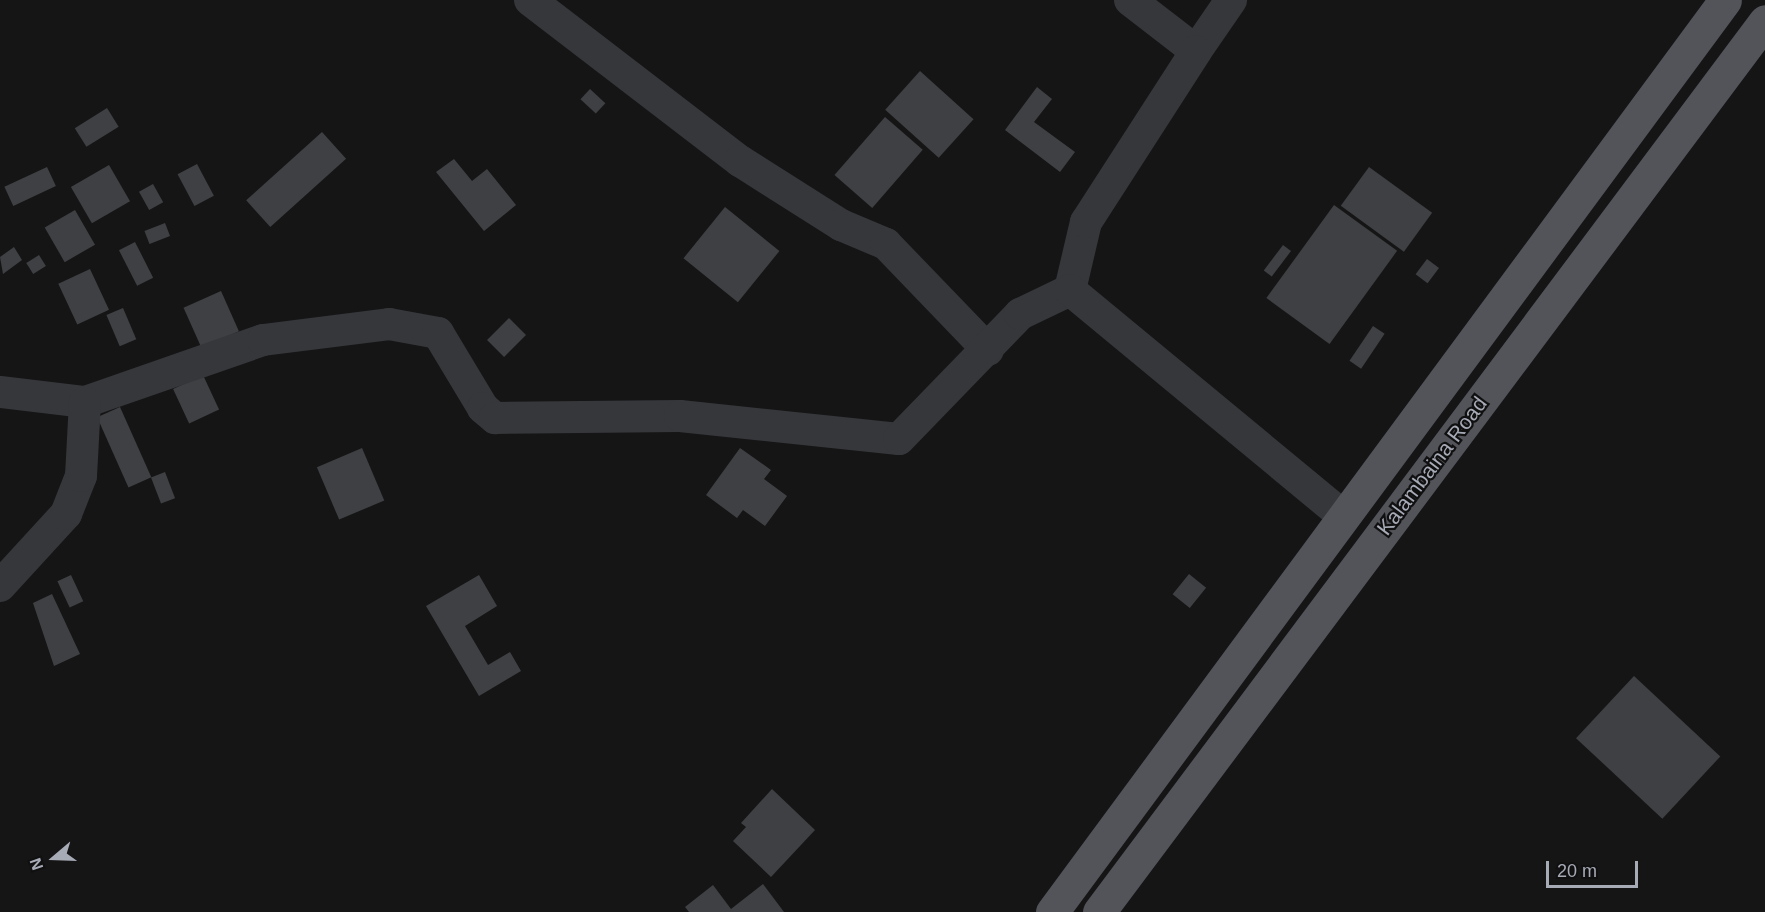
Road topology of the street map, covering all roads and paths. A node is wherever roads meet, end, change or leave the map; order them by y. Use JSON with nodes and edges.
{"nodes":[{"id":1,"x":530,"y":0,"type":"edge"},
{"id":2,"x":1130,"y":0,"type":"edge"},
{"id":3,"x":1231,"y":0,"type":"edge"},
{"id":4,"x":1721,"y":1,"type":"edge"},
{"id":5,"x":1765,"y":21,"type":"edge"},
{"id":6,"x":1196,"y":51,"type":"junction"},
{"id":7,"x":1070,"y":290,"type":"junction"},
{"id":8,"x":988,"y":350,"type":"junction"},
{"id":9,"x":0,"y":392,"type":"edge"},
{"id":10,"x":85,"y":402,"type":"junction"},
{"id":11,"x":1344,"y":516,"type":"junction"},
{"id":12,"x":0,"y":586,"type":"edge"},
{"id":13,"x":1052,"y":912,"type":"edge"},
{"id":14,"x":1099,"y":912,"type":"edge"}],
"edges":[{"from":1,"to":8,"type":"street"},
{"from":2,"to":6,"type":"street"},
{"from":3,"to":6,"type":"street"},
{"from":4,"to":11,"type":"main road"},
{"from":5,"to":14,"type":"main road","name":"Kalambaina Road"},
{"from":6,"to":7,"type":"street"},
{"from":7,"to":8,"type":"street"},
{"from":7,"to":11,"type":"street"},
{"from":8,"to":10,"type":"street"},
{"from":9,"to":10,"type":"street"},
{"from":10,"to":12,"type":"street"},
{"from":11,"to":13,"type":"main road"}]}
